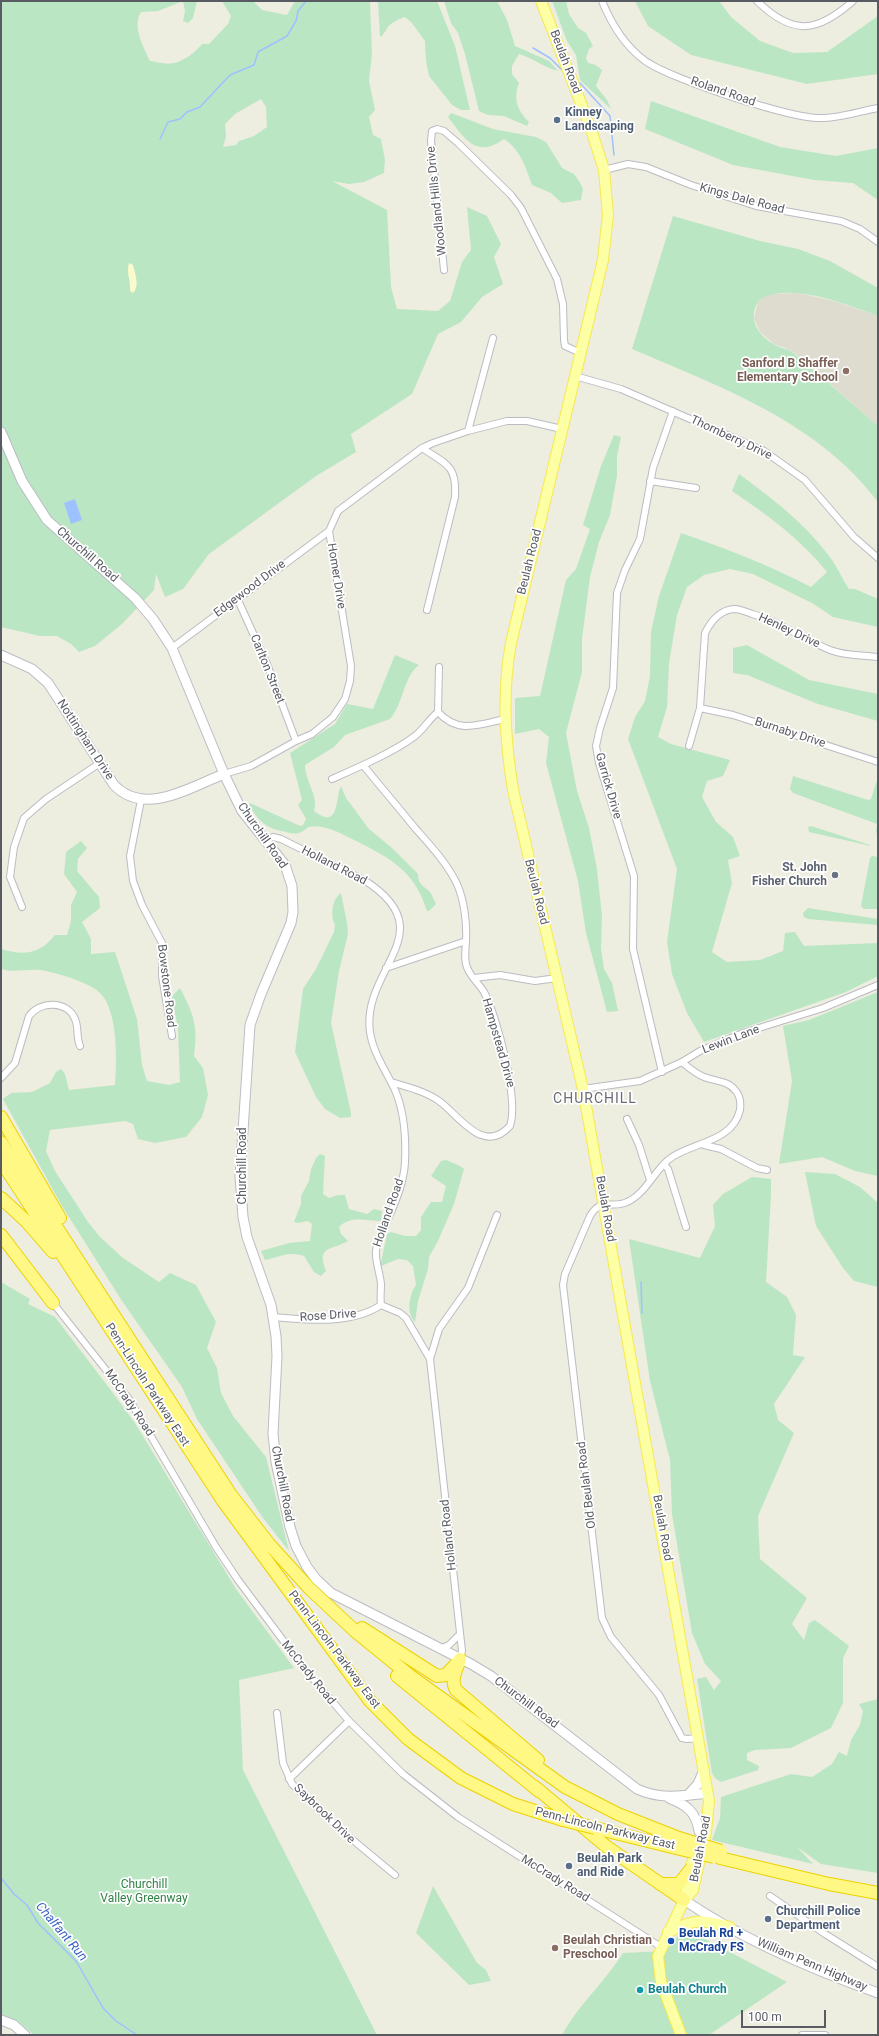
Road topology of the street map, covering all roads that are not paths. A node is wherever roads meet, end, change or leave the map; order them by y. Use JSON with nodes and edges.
{"nodes":[{"id":1,"x":541,"y":1,"type":"edge"},
{"id":2,"x":602,"y":1,"type":"edge"},
{"id":3,"x":757,"y":1,"type":"edge"},
{"id":4,"x":853,"y":1,"type":"edge"},
{"id":5,"x":878,"y":108,"type":"edge"},
{"id":6,"x":604,"y":170,"type":"junction"},
{"id":7,"x":878,"y":242,"type":"edge"},
{"id":8,"x":444,"y":270,"type":"dead end"},
{"id":9,"x":493,"y":338,"type":"dead end"},
{"id":10,"x":581,"y":353,"type":"junction"},
{"id":11,"x":575,"y":376,"type":"junction"},
{"id":12,"x":672,"y":411,"type":"junction"},
{"id":13,"x":562,"y":429,"type":"junction"},
{"id":14,"x":468,"y":431,"type":"junction"},
{"id":15,"x":1,"y":432,"type":"edge"},
{"id":16,"x":422,"y":448,"type":"junction"},
{"id":17,"x":650,"y":481,"type":"junction"},
{"id":18,"x":696,"y":488,"type":"dead end"},
{"id":19,"x":329,"y":531,"type":"junction"},
{"id":20,"x":878,"y":558,"type":"edge"},
{"id":21,"x":237,"y":598,"type":"junction"},
{"id":22,"x":427,"y":610,"type":"dead end"},
{"id":23,"x":172,"y":648,"type":"junction"},
{"id":24,"x":1,"y":654,"type":"edge"},
{"id":25,"x":878,"y":657,"type":"edge"},
{"id":26,"x":439,"y":668,"type":"dead end"},
{"id":27,"x":700,"y":708,"type":"junction"},
{"id":28,"x":438,"y":712,"type":"junction"},
{"id":29,"x":505,"y":719,"type":"junction"},
{"id":30,"x":296,"y":741,"type":"junction"},
{"id":31,"x":689,"y":746,"type":"dead end"},
{"id":32,"x":878,"y":762,"type":"edge"},
{"id":33,"x":100,"y":763,"type":"junction"},
{"id":34,"x":362,"y":765,"type":"junction"},
{"id":35,"x":224,"y":774,"type":"junction"},
{"id":36,"x":332,"y":779,"type":"dead end"},
{"id":37,"x":141,"y":800,"type":"junction"},
{"id":38,"x":265,"y":840,"type":"junction"},
{"id":39,"x":22,"y":907,"type":"dead end"},
{"id":40,"x":466,"y":941,"type":"junction"},
{"id":41,"x":386,"y":968,"type":"junction"},
{"id":42,"x":474,"y":978,"type":"junction"},
{"id":43,"x":557,"y":978,"type":"junction"},
{"id":44,"x":878,"y":985,"type":"edge"},
{"id":45,"x":172,"y":1036,"type":"dead end"},
{"id":46,"x":80,"y":1046,"type":"dead end"},
{"id":47,"x":682,"y":1062,"type":"junction"},
{"id":48,"x":662,"y":1072,"type":"junction"},
{"id":49,"x":1,"y":1078,"type":"edge"},
{"id":50,"x":390,"y":1082,"type":"junction"},
{"id":51,"x":583,"y":1089,"type":"junction"},
{"id":52,"x":1,"y":1118,"type":"edge"},
{"id":53,"x":627,"y":1119,"type":"dead end"},
{"id":54,"x":1,"y":1142,"type":"edge"},
{"id":55,"x":704,"y":1145,"type":"junction"},
{"id":56,"x":1,"y":1161,"type":"edge"},
{"id":57,"x":664,"y":1164,"type":"junction"},
{"id":58,"x":767,"y":1170,"type":"dead end"},
{"id":59,"x":650,"y":1180,"type":"junction"},
{"id":60,"x":1,"y":1198,"type":"edge"},
{"id":61,"x":604,"y":1204,"type":"junction"},
{"id":62,"x":497,"y":1215,"type":"dead end"},
{"id":63,"x":686,"y":1227,"type":"dead end"},
{"id":64,"x":1,"y":1235,"type":"edge"},
{"id":65,"x":67,"y":1262,"type":"junction"},
{"id":66,"x":102,"y":1297,"type":"junction"},
{"id":67,"x":53,"y":1303,"type":"joint"},
{"id":68,"x":381,"y":1305,"type":"junction"},
{"id":69,"x":273,"y":1317,"type":"junction"},
{"id":70,"x":430,"y":1359,"type":"junction"},
{"id":71,"x":248,"y":1534,"type":"junction"},
{"id":72,"x":325,"y":1604,"type":"junction"},
{"id":73,"x":460,"y":1634,"type":"junction"},
{"id":74,"x":440,"y":1649,"type":"junction"},
{"id":75,"x":460,"y":1659,"type":"junction"},
{"id":76,"x":409,"y":1675,"type":"junction"},
{"id":77,"x":277,"y":1713,"type":"dead end"},
{"id":78,"x":349,"y":1721,"type":"junction"},
{"id":79,"x":699,"y":1738,"type":"junction"},
{"id":80,"x":704,"y":1768,"type":"junction"},
{"id":81,"x":289,"y":1779,"type":"junction"},
{"id":82,"x":539,"y":1791,"type":"junction"},
{"id":83,"x":708,"y":1793,"type":"junction"},
{"id":84,"x":578,"y":1794,"type":"junction"},
{"id":85,"x":688,"y":1795,"type":"junction"},
{"id":86,"x":664,"y":1797,"type":"junction"},
{"id":87,"x":699,"y":1831,"type":"junction"},
{"id":88,"x":678,"y":1843,"type":"junction"},
{"id":89,"x":720,"y":1854,"type":"junction"},
{"id":90,"x":690,"y":1870,"type":"junction"},
{"id":91,"x":395,"y":1875,"type":"dead end"},
{"id":92,"x":659,"y":1884,"type":"junction"},
{"id":93,"x":878,"y":1886,"type":"edge"},
{"id":94,"x":878,"y":1893,"type":"edge"},
{"id":95,"x":770,"y":1896,"type":"dead end"},
{"id":96,"x":684,"y":1900,"type":"junction"},
{"id":97,"x":730,"y":1927,"type":"junction"},
{"id":98,"x":668,"y":1932,"type":"junction"},
{"id":99,"x":661,"y":1947,"type":"junction"},
{"id":100,"x":878,"y":1967,"type":"edge"},
{"id":101,"x":878,"y":1993,"type":"edge"},
{"id":102,"x":1,"y":2020,"type":"edge"},
{"id":103,"x":25,"y":2035,"type":"edge"},
{"id":104,"x":681,"y":2035,"type":"edge"},
{"id":105,"x":802,"y":2035,"type":"edge"},
{"id":106,"x":825,"y":2035,"type":"edge"}],
"edges":[{"from":1,"to":6,"type":"main road","name":"Beulah Road"},
{"from":2,"to":5,"type":"street","name":"Roland Road"},
{"from":3,"to":4,"type":"street"},
{"from":6,"to":7,"type":"street","name":"Kings Dale Road"},
{"from":6,"to":10,"type":"main road","name":"Beulah Road"},
{"from":8,"to":10,"type":"street","name":"Woodland Hills Drive"},
{"from":9,"to":14,"type":"street"},
{"from":10,"to":11,"type":"main road","name":"Beulah Road"},
{"from":11,"to":12,"type":"street","name":"Thornberry Drive"},
{"from":11,"to":13,"type":"main road","name":"Beulah Road"},
{"from":12,"to":17,"type":"street","name":"Garrick Drive"},
{"from":12,"to":20,"type":"street","name":"Thornberry Drive"},
{"from":13,"to":14,"type":"street","name":"Homer Drive"},
{"from":13,"to":29,"type":"main road","name":"Beulah Road"},
{"from":14,"to":16,"type":"street","name":"Homer Drive"},
{"from":15,"to":23,"type":"street","name":"Churchill Road"},
{"from":16,"to":19,"type":"street","name":"Homer Drive"},
{"from":16,"to":22,"type":"street"},
{"from":17,"to":18,"type":"street"},
{"from":17,"to":48,"type":"street","name":"Garrick Drive"},
{"from":19,"to":21,"type":"street","name":"Edgewood Drive"},
{"from":19,"to":30,"type":"street","name":"Homer Drive"},
{"from":21,"to":23,"type":"street","name":"Edgewood Drive"},
{"from":21,"to":30,"type":"street","name":"Carlton Street"},
{"from":23,"to":35,"type":"street","name":"Churchill Road"},
{"from":24,"to":33,"type":"street","name":"Nottingham Drive"},
{"from":25,"to":27,"type":"street","name":"Henley Drive"},
{"from":26,"to":28,"type":"street"},
{"from":27,"to":31,"type":"street","name":"Henley Drive"},
{"from":27,"to":32,"type":"street","name":"Burnaby Drive"},
{"from":28,"to":29,"type":"street"},
{"from":28,"to":34,"type":"street"},
{"from":29,"to":43,"type":"main road","name":"Beulah Road"},
{"from":30,"to":35,"type":"street","name":"Homer Drive"},
{"from":33,"to":37,"type":"street","name":"Nottingham Drive"},
{"from":33,"to":39,"type":"street"},
{"from":34,"to":36,"type":"street"},
{"from":34,"to":40,"type":"street","name":"Hampstead Drive"},
{"from":35,"to":37,"type":"street"},
{"from":35,"to":38,"type":"street","name":"Churchill Road"},
{"from":37,"to":45,"type":"street","name":"Bowstone Road"},
{"from":38,"to":41,"type":"street","name":"Holland Road"},
{"from":38,"to":69,"type":"street","name":"Churchill Road"},
{"from":40,"to":41,"type":"street"},
{"from":40,"to":42,"type":"street","name":"Hampstead Drive"},
{"from":41,"to":50,"type":"street","name":"Holland Road"},
{"from":42,"to":43,"type":"street"},
{"from":42,"to":50,"type":"street","name":"Hampstead Drive"},
{"from":43,"to":51,"type":"main road","name":"Beulah Road"},
{"from":44,"to":47,"type":"street","name":"Lewin Lane"},
{"from":46,"to":49,"type":"street"},
{"from":47,"to":48,"type":"street","name":"Lewin Lane"},
{"from":47,"to":55,"type":"street"},
{"from":48,"to":51,"type":"street","name":"Lewin Lane"},
{"from":50,"to":68,"type":"street","name":"Holland Road"},
{"from":51,"to":61,"type":"main road","name":"Beulah Road"},
{"from":52,"to":66,"type":"highway"},
{"from":53,"to":59,"type":"street"},
{"from":54,"to":66,"type":"highway","name":"Penn-Lincoln Parkway East"},
{"from":55,"to":57,"type":"street"},
{"from":55,"to":58,"type":"street"},
{"from":56,"to":65,"type":"highway","name":"Penn-Lincoln Parkway East"},
{"from":57,"to":59,"type":"street"},
{"from":57,"to":63,"type":"street"},
{"from":59,"to":61,"type":"street"},
{"from":60,"to":65,"type":"highway"},
{"from":61,"to":79,"type":"main road","name":"Beulah Road"},
{"from":61,"to":79,"type":"street","name":"Old Beulah Road"},
{"from":62,"to":70,"type":"street"},
{"from":64,"to":67,"type":"highway"},
{"from":65,"to":71,"type":"highway","name":"Penn-Lincoln Parkway East"},
{"from":66,"to":72,"type":"highway","name":"Penn-Lincoln Parkway East"},
{"from":67,"to":78,"type":"street","name":"McCrady Road"},
{"from":68,"to":69,"type":"street","name":"Rose Drive"},
{"from":68,"to":70,"type":"street","name":"Holland Road"},
{"from":69,"to":74,"type":"street","name":"Churchill Road"},
{"from":70,"to":73,"type":"street","name":"Holland Road"},
{"from":71,"to":82,"type":"highway"},
{"from":71,"to":88,"type":"highway","name":"Penn-Lincoln Parkway East","bridge":true},
{"from":72,"to":75,"type":"highway"},
{"from":72,"to":76,"type":"highway","name":"Penn-Lincoln Parkway East"},
{"from":73,"to":74,"type":"street"},
{"from":73,"to":75,"type":"street","name":"Holland Road"},
{"from":74,"to":75,"type":"street","name":"Churchill Road"},
{"from":75,"to":84,"type":"highway"},
{"from":75,"to":86,"type":"street","name":"Churchill Road"},
{"from":76,"to":82,"type":"highway"},
{"from":76,"to":84,"type":"highway","name":"Penn-Lincoln Parkway East"},
{"from":77,"to":81,"type":"street","name":"Saybrook Drive"},
{"from":78,"to":81,"type":"street"},
{"from":78,"to":99,"type":"street","name":"McCrady Road"},
{"from":79,"to":80,"type":"main road","name":"Beulah Road"},
{"from":80,"to":83,"type":"main road","name":"Beulah Road"},
{"from":80,"to":85,"type":"street"},
{"from":81,"to":91,"type":"street","name":"Saybrook Drive"},
{"from":82,"to":92,"type":"highway"},
{"from":83,"to":85,"type":"street","name":"Churchill Road"},
{"from":83,"to":87,"type":"main road","name":"Beulah Road"},
{"from":83,"to":96,"type":"main road","name":"Beulah Road"},
{"from":84,"to":88,"type":"highway","name":"Penn-Lincoln Parkway East"},
{"from":85,"to":86,"type":"street","name":"Churchill Road"},
{"from":86,"to":87,"type":"street"},
{"from":87,"to":90,"type":"main road","name":"Beulah Road"},
{"from":88,"to":89,"type":"highway","name":"Penn-Lincoln Parkway East","bridge":true},
{"from":89,"to":93,"type":"highway","name":"Penn-Lincoln Parkway East"},
{"from":89,"to":94,"type":"highway","name":"Penn-Lincoln Parkway East"},
{"from":90,"to":92,"type":"highway"},
{"from":90,"to":96,"type":"main road","name":"Beulah Road"},
{"from":92,"to":96,"type":"highway"},
{"from":95,"to":100,"type":"street"},
{"from":96,"to":97,"type":"street","name":"William Penn Highway"},
{"from":96,"to":98,"type":"main road","name":"Beulah Road"},
{"from":97,"to":98,"type":"main road"},
{"from":97,"to":101,"type":"street","name":"William Penn Highway"},
{"from":98,"to":99,"type":"main road","name":"Beulah Road"},
{"from":99,"to":104,"type":"main road","name":"Beulah Road"},
{"from":102,"to":103,"type":"street"},
{"from":105,"to":106,"type":"street"}]}
